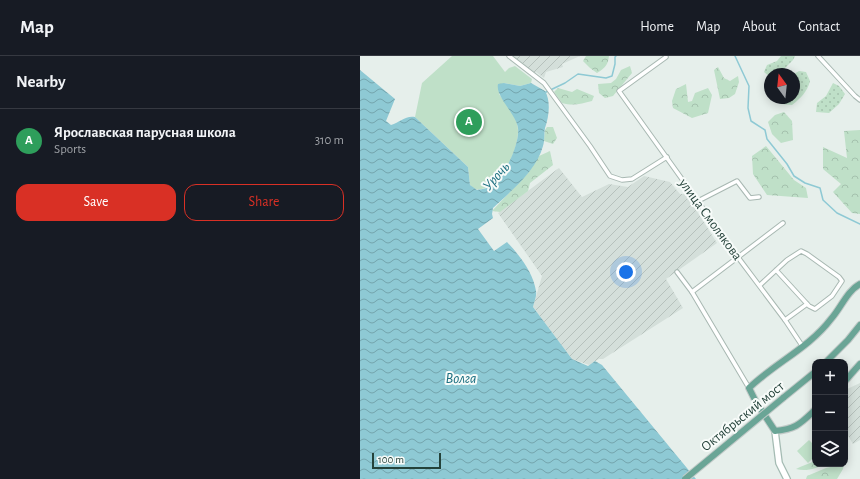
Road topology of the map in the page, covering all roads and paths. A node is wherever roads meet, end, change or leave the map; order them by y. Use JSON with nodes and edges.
{"nodes":[{"id":1,"x":509,"y":56,"type":"edge"},
{"id":2,"x":818,"y":56,"type":"edge"},
{"id":3,"x":666,"y":57,"type":"dead end"},
{"id":4,"x":860,"y":100,"type":"edge"},
{"id":5,"x":667,"y":157,"type":"junction"},
{"id":6,"x":759,"y":197,"type":"dead end"},
{"id":7,"x":698,"y":201,"type":"junction"},
{"id":8,"x":783,"y":223,"type":"dead end"},
{"id":9,"x":737,"y":256,"type":"junction"},
{"id":10,"x":776,"y":270,"type":"junction"},
{"id":11,"x":677,"y":272,"type":"dead end"},
{"id":12,"x":860,"y":284,"type":"edge"},
{"id":13,"x":760,"y":285,"type":"junction"},
{"id":14,"x":692,"y":292,"type":"junction"},
{"id":15,"x":807,"y":304,"type":"junction"},
{"id":16,"x":785,"y":320,"type":"junction"},
{"id":17,"x":860,"y":325,"type":"edge"},
{"id":18,"x":803,"y":348,"type":"junction"},
{"id":19,"x":829,"y":359,"type":"edge"},
{"id":20,"x":860,"y":364,"type":"edge"},
{"id":21,"x":812,"y":374,"type":"edge"},
{"id":22,"x":848,"y":378,"type":"edge"},
{"id":23,"x":749,"y":388,"type":"junction"},
{"id":24,"x":812,"y":413,"type":"edge"},
{"id":25,"x":775,"y":431,"type":"junction"},
{"id":26,"x":685,"y":479,"type":"edge"},
{"id":27,"x":787,"y":479,"type":"edge"}],
"edges":[{"from":1,"to":5,"type":"street"},
{"from":2,"to":4,"type":"street"},
{"from":3,"to":5,"type":"street","name":"улица Смолякова"},
{"from":5,"to":7,"type":"street","name":"улица Смолякова"},
{"from":6,"to":7,"type":"street"},
{"from":7,"to":9,"type":"street","name":"улица Смолякова"},
{"from":8,"to":9,"type":"street"},
{"from":9,"to":13,"type":"street","name":"улица Смолякова"},
{"from":9,"to":14,"type":"street"},
{"from":10,"to":13,"type":"street"},
{"from":10,"to":15,"type":"street"},
{"from":10,"to":15,"type":"street"},
{"from":11,"to":14,"type":"street"},
{"from":12,"to":18,"type":"main road"},
{"from":13,"to":16,"type":"street","name":"улица Смолякова"},
{"from":14,"to":23,"type":"street"},
{"from":15,"to":16,"type":"street"},
{"from":16,"to":18,"type":"street","name":"улица Смолякова"},
{"from":17,"to":19,"type":"main road"},
{"from":18,"to":23,"type":"main road"},
{"from":20,"to":22,"type":"main road"},
{"from":21,"to":26,"type":"main road","name":"Октябрьский мост","bridge":true},
{"from":23,"to":25,"type":"main road"},
{"from":24,"to":25,"type":"main road"},
{"from":25,"to":27,"type":"street"}]}
